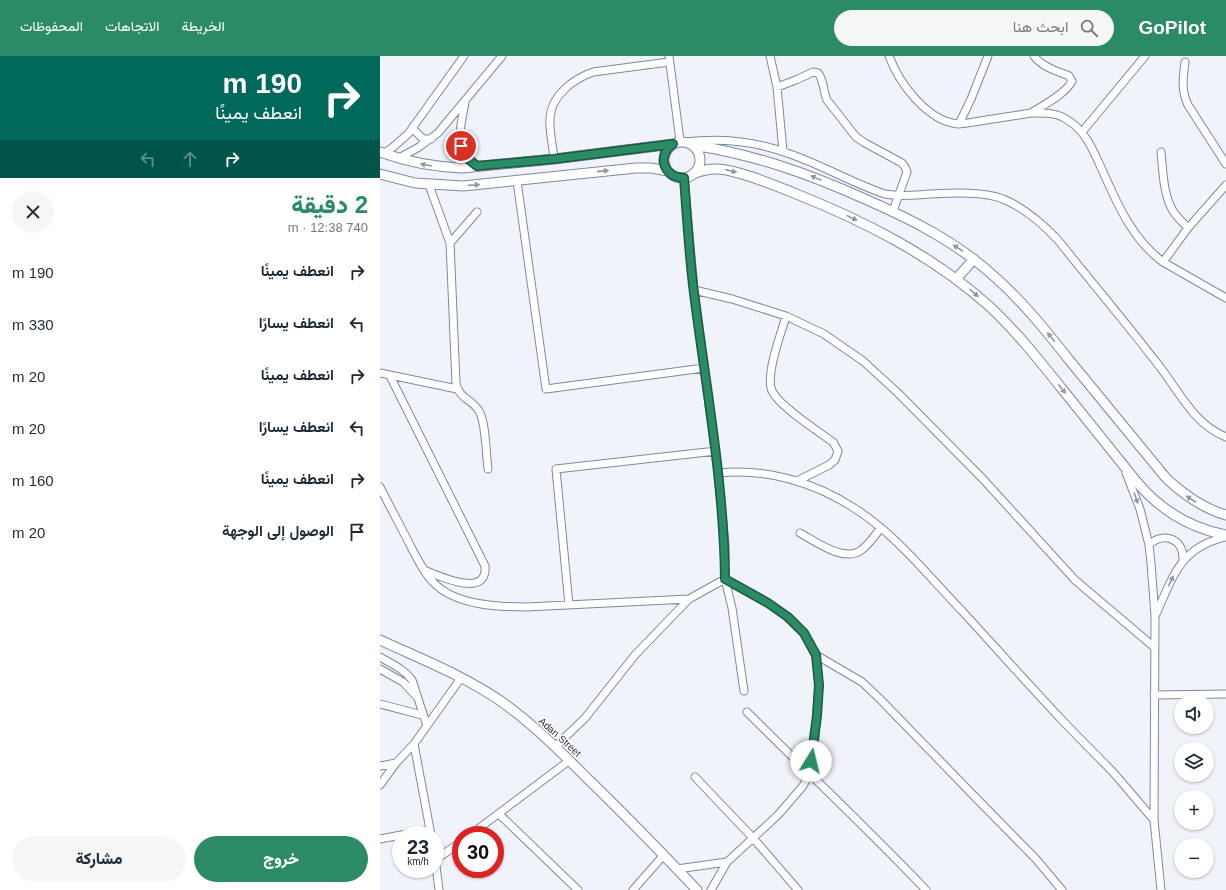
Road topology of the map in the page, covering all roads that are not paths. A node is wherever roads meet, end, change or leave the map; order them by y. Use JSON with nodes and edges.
{"nodes":[{"id":1,"x":464,"y":56,"type":"edge"},
{"id":2,"x":502,"y":56,"type":"edge"},
{"id":3,"x":770,"y":56,"type":"edge"},
{"id":4,"x":889,"y":56,"type":"edge"},
{"id":5,"x":988,"y":56,"type":"edge"},
{"id":6,"x":1034,"y":56,"type":"edge"},
{"id":7,"x":1145,"y":56,"type":"edge"},
{"id":8,"x":669,"y":59,"type":"edge"},
{"id":9,"x":1185,"y":62,"type":"dead end"},
{"id":10,"x":777,"y":87,"type":"junction"},
{"id":11,"x":465,"y":101,"type":"junction"},
{"id":12,"x":1031,"y":113,"type":"junction"},
{"id":13,"x":959,"y":124,"type":"junction"},
{"id":14,"x":413,"y":129,"type":"junction"},
{"id":15,"x":1082,"y":132,"type":"junction"},
{"id":16,"x":431,"y":139,"type":"junction"},
{"id":17,"x":683,"y":143,"type":"junction"},
{"id":18,"x":783,"y":151,"type":"junction"},
{"id":19,"x":1161,"y":152,"type":"dead end"},
{"id":20,"x":382,"y":153,"type":"edge"},
{"id":21,"x":399,"y":158,"type":"junction"},
{"id":22,"x":554,"y":159,"type":"junction"},
{"id":23,"x":1226,"y":164,"type":"edge"},
{"id":24,"x":477,"y":166,"type":"junction"},
{"id":25,"x":668,"y":171,"type":"junction"},
{"id":26,"x":380,"y":174,"type":"edge"},
{"id":27,"x":688,"y":176,"type":"junction"},
{"id":28,"x":517,"y":181,"type":"junction"},
{"id":29,"x":429,"y":185,"type":"junction"},
{"id":30,"x":1226,"y":185,"type":"edge"},
{"id":31,"x":899,"y":197,"type":"junction"},
{"id":32,"x":893,"y":211,"type":"junction"},
{"id":33,"x":477,"y":212,"type":"dead end"},
{"id":34,"x":1188,"y":228,"type":"junction"},
{"id":35,"x":450,"y":243,"type":"junction"},
{"id":36,"x":974,"y":259,"type":"junction"},
{"id":37,"x":1163,"y":262,"type":"junction"},
{"id":38,"x":956,"y":279,"type":"junction"},
{"id":39,"x":694,"y":290,"type":"junction"},
{"id":40,"x":1226,"y":298,"type":"edge"},
{"id":41,"x":786,"y":316,"type":"junction"},
{"id":42,"x":704,"y":368,"type":"junction"},
{"id":43,"x":380,"y":373,"type":"edge"},
{"id":44,"x":390,"y":376,"type":"junction"},
{"id":45,"x":457,"y":389,"type":"junction"},
{"id":46,"x":1226,"y":437,"type":"edge"},
{"id":47,"x":716,"y":450,"type":"junction"},
{"id":48,"x":1121,"y":462,"type":"junction"},
{"id":49,"x":488,"y":469,"type":"dead end"},
{"id":50,"x":718,"y":473,"type":"junction"},
{"id":51,"x":797,"y":481,"type":"junction"},
{"id":52,"x":380,"y":487,"type":"edge"},
{"id":53,"x":1226,"y":515,"type":"edge"},
{"id":54,"x":881,"y":528,"type":"junction"},
{"id":55,"x":800,"y":533,"type":"dead end"},
{"id":56,"x":1226,"y":536,"type":"edge"},
{"id":57,"x":1149,"y":545,"type":"junction"},
{"id":58,"x":1183,"y":560,"type":"junction"},
{"id":59,"x":424,"y":570,"type":"junction"},
{"id":60,"x":725,"y":579,"type":"junction"},
{"id":61,"x":688,"y":599,"type":"junction"},
{"id":62,"x":569,"y":606,"type":"junction"},
{"id":63,"x":1155,"y":616,"type":"junction"},
{"id":64,"x":380,"y":640,"type":"edge"},
{"id":65,"x":1154,"y":647,"type":"junction"},
{"id":66,"x":816,"y":655,"type":"junction"},
{"id":67,"x":380,"y":657,"type":"edge"},
{"id":68,"x":380,"y":669,"type":"edge"},
{"id":69,"x":461,"y":678,"type":"junction"},
{"id":70,"x":744,"y":691,"type":"dead end"},
{"id":71,"x":1226,"y":694,"type":"edge"},
{"id":72,"x":1154,"y":695,"type":"junction"},
{"id":73,"x":418,"y":698,"type":"junction"},
{"id":74,"x":380,"y":704,"type":"edge"},
{"id":75,"x":748,"y":712,"type":"dead end"},
{"id":76,"x":422,"y":715,"type":"junction"},
{"id":77,"x":427,"y":726,"type":"junction"},
{"id":78,"x":414,"y":744,"type":"junction"},
{"id":79,"x":555,"y":747,"type":"junction"},
{"id":80,"x":570,"y":760,"type":"junction"},
{"id":81,"x":396,"y":763,"type":"junction"},
{"id":82,"x":380,"y":766,"type":"edge"},
{"id":83,"x":809,"y":774,"type":"junction"},
{"id":84,"x":695,"y":777,"type":"dead end"},
{"id":85,"x":380,"y":785,"type":"edge"},
{"id":86,"x":499,"y":814,"type":"junction"},
{"id":87,"x":1154,"y":820,"type":"junction"},
{"id":88,"x":430,"y":826,"type":"edge"},
{"id":89,"x":482,"y":826,"type":"edge"},
{"id":90,"x":392,"y":837,"type":"edge"},
{"id":91,"x":753,"y":838,"type":"junction"},
{"id":92,"x":380,"y":839,"type":"edge"},
{"id":93,"x":663,"y":856,"type":"junction"},
{"id":94,"x":728,"y":862,"type":"junction"},
{"id":95,"x":677,"y":869,"type":"junction"},
{"id":96,"x":437,"y":878,"type":"edge"},
{"id":97,"x":439,"y":890,"type":"edge"},
{"id":98,"x":578,"y":890,"type":"edge"},
{"id":99,"x":633,"y":890,"type":"edge"},
{"id":100,"x":697,"y":890,"type":"edge"},
{"id":101,"x":711,"y":890,"type":"edge"},
{"id":102,"x":798,"y":890,"type":"edge"},
{"id":103,"x":926,"y":890,"type":"edge"},
{"id":104,"x":1062,"y":890,"type":"edge"},
{"id":105,"x":1161,"y":890,"type":"edge"}],
"edges":[{"from":1,"to":14,"type":"street"},
{"from":2,"to":11,"type":"street"},
{"from":3,"to":10,"type":"street"},
{"from":4,"to":13,"type":"street"},
{"from":5,"to":13,"type":"street"},
{"from":6,"to":12,"type":"street"},
{"from":7,"to":15,"type":"street"},
{"from":8,"to":17,"type":"street"},
{"from":8,"to":22,"type":"street"},
{"from":9,"to":23,"type":"street"},
{"from":10,"to":18,"type":"street"},
{"from":10,"to":31,"type":"street"},
{"from":11,"to":16,"type":"street"},
{"from":11,"to":24,"type":"street"},
{"from":12,"to":13,"type":"street"},
{"from":12,"to":15,"type":"street"},
{"from":14,"to":16,"type":"street"},
{"from":14,"to":20,"type":"street"},
{"from":15,"to":37,"type":"street"},
{"from":16,"to":21,"type":"street"},
{"from":17,"to":18,"type":"street"},
{"from":17,"to":22,"type":"street"},
{"from":17,"to":25,"type":"street"},
{"from":17,"to":27,"type":"street"},
{"from":32,"to":17,"type":"street","one_way":true},
{"from":18,"to":31,"type":"street"},
{"from":19,"to":34,"type":"street"},
{"from":20,"to":21,"type":"street"},
{"from":24,"to":21,"type":"street","one_way":true},
{"from":22,"to":24,"type":"street"},
{"from":25,"to":27,"type":"street"},
{"from":28,"to":25,"type":"street","one_way":true},
{"from":26,"to":29,"type":"street"},
{"from":27,"to":38,"type":"street","one_way":true},
{"from":27,"to":39,"type":"street"},
{"from":29,"to":28,"type":"street","one_way":true},
{"from":28,"to":42,"type":"street"},
{"from":29,"to":35,"type":"street"},
{"from":30,"to":34,"type":"street"},
{"from":31,"to":32,"type":"street"},
{"from":31,"to":46,"type":"street"},
{"from":36,"to":32,"type":"street","one_way":true},
{"from":33,"to":35,"type":"street"},
{"from":34,"to":37,"type":"street"},
{"from":35,"to":45,"type":"street"},
{"from":36,"to":38,"type":"street"},
{"from":53,"to":36,"type":"street","one_way":true},
{"from":37,"to":40,"type":"street"},
{"from":38,"to":48,"type":"street","one_way":true},
{"from":39,"to":41,"type":"street"},
{"from":39,"to":42,"type":"street"},
{"from":41,"to":51,"type":"street"},
{"from":41,"to":65,"type":"street"},
{"from":42,"to":47,"type":"street"},
{"from":43,"to":44,"type":"street"},
{"from":44,"to":45,"type":"street"},
{"from":44,"to":59,"type":"street"},
{"from":45,"to":49,"type":"street"},
{"from":47,"to":50,"type":"street"},
{"from":47,"to":62,"type":"street"},
{"from":48,"to":56,"type":"street"},
{"from":48,"to":57,"type":"street","one_way":true},
{"from":50,"to":51,"type":"street"},
{"from":50,"to":60,"type":"street"},
{"from":51,"to":54,"type":"street"},
{"from":52,"to":59,"type":"street"},
{"from":54,"to":55,"type":"street"},
{"from":54,"to":87,"type":"street"},
{"from":56,"to":58,"type":"street"},
{"from":57,"to":58,"type":"street"},
{"from":57,"to":63,"type":"street"},
{"from":63,"to":58,"type":"street","one_way":true},
{"from":59,"to":62,"type":"street"},
{"from":60,"to":61,"type":"street"},
{"from":60,"to":66,"type":"street"},
{"from":60,"to":70,"type":"street"},
{"from":61,"to":62,"type":"street"},
{"from":61,"to":79,"type":"street"},
{"from":63,"to":65,"type":"street"},
{"from":64,"to":69,"type":"street","name":"Adan Street"},
{"from":65,"to":72,"type":"street"},
{"from":66,"to":83,"type":"street"},
{"from":66,"to":104,"type":"street"},
{"from":67,"to":73,"type":"street"},
{"from":68,"to":73,"type":"street"},
{"from":69,"to":77,"type":"street"},
{"from":69,"to":79,"type":"street","name":"Adan Street"},
{"from":71,"to":72,"type":"street"},
{"from":72,"to":87,"type":"street"},
{"from":73,"to":76,"type":"street"},
{"from":74,"to":76,"type":"street"},
{"from":75,"to":83,"type":"street"},
{"from":76,"to":77,"type":"street"},
{"from":77,"to":78,"type":"street"},
{"from":78,"to":81,"type":"street"},
{"from":78,"to":88,"type":"street"},
{"from":79,"to":80,"type":"street","name":"Adan Street"},
{"from":80,"to":86,"type":"street"},
{"from":80,"to":93,"type":"street","name":"Adan Street"},
{"from":81,"to":82,"type":"street"},
{"from":81,"to":85,"type":"street"},
{"from":83,"to":91,"type":"street"},
{"from":83,"to":103,"type":"street"},
{"from":84,"to":91,"type":"street"},
{"from":86,"to":89,"type":"street"},
{"from":86,"to":98,"type":"street"},
{"from":87,"to":105,"type":"street"},
{"from":90,"to":92,"type":"street"},
{"from":91,"to":94,"type":"street"},
{"from":91,"to":102,"type":"street"},
{"from":93,"to":95,"type":"street","name":"Adan Street"},
{"from":93,"to":99,"type":"street"},
{"from":94,"to":95,"type":"street"},
{"from":94,"to":101,"type":"street"},
{"from":95,"to":100,"type":"street","name":"Adan Street"},
{"from":96,"to":97,"type":"street"}]}
